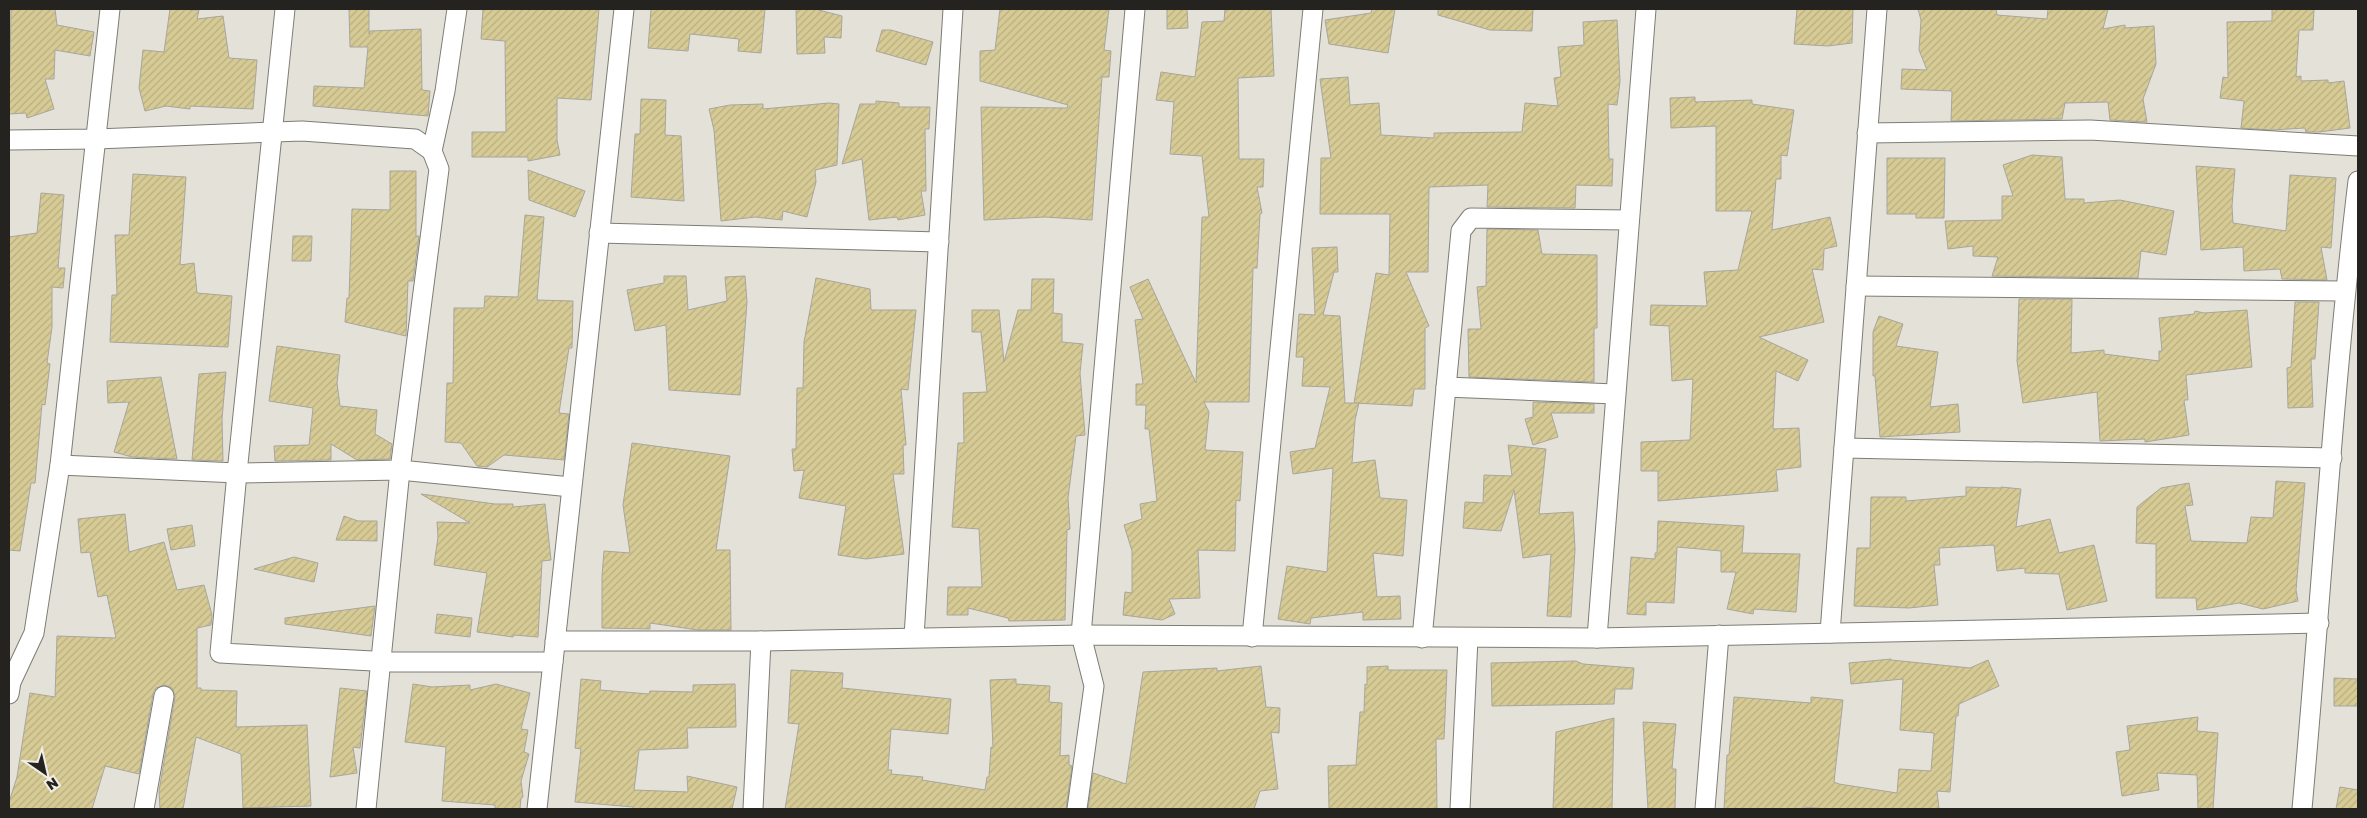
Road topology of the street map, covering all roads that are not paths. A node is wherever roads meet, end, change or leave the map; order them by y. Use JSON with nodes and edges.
{"nodes":[{"id":1,"x":110,"y":9,"type":"edge"},
{"id":2,"x":285,"y":9,"type":"edge"},
{"id":3,"x":457,"y":9,"type":"edge"},
{"id":4,"x":624,"y":9,"type":"edge"},
{"id":5,"x":953,"y":9,"type":"edge"},
{"id":6,"x":1135,"y":9,"type":"edge"},
{"id":7,"x":1313,"y":9,"type":"edge"},
{"id":8,"x":1646,"y":9,"type":"edge"},
{"id":9,"x":1877,"y":9,"type":"edge"},
{"id":10,"x":271,"y":133,"type":"junction"},
{"id":11,"x":1867,"y":133,"type":"junction"},
{"id":12,"x":96,"y":139,"type":"junction"},
{"id":13,"x":9,"y":140,"type":"edge"},
{"id":14,"x":2358,"y":146,"type":"edge"},
{"id":15,"x":432,"y":151,"type":"junction"},
{"id":16,"x":2358,"y":181,"type":"edge"},
{"id":17,"x":1629,"y":220,"type":"junction"},
{"id":18,"x":599,"y":233,"type":"junction"},
{"id":19,"x":939,"y":242,"type":"junction"},
{"id":20,"x":1856,"y":286,"type":"junction"},
{"id":21,"x":2345,"y":291,"type":"junction"},
{"id":22,"x":1446,"y":387,"type":"junction"},
{"id":23,"x":1615,"y":394,"type":"junction"},
{"id":24,"x":1844,"y":448,"type":"junction"},
{"id":25,"x":2332,"y":458,"type":"junction"},
{"id":26,"x":60,"y":466,"type":"junction"},
{"id":27,"x":400,"y":470,"type":"junction"},
{"id":28,"x":236,"y":473,"type":"junction"},
{"id":29,"x":572,"y":486,"type":"junction"},
{"id":30,"x":2319,"y":623,"type":"junction"},
{"id":31,"x":1830,"y":633,"type":"junction"},
{"id":32,"x":1081,"y":635,"type":"junction"},
{"id":33,"x":1719,"y":635,"type":"junction"},
{"id":34,"x":914,"y":637,"type":"junction"},
{"id":35,"x":1252,"y":637,"type":"junction"},
{"id":36,"x":1422,"y":638,"type":"junction"},
{"id":37,"x":1468,"y":638,"type":"junction"},
{"id":38,"x":1597,"y":638,"type":"junction"},
{"id":39,"x":555,"y":641,"type":"junction"},
{"id":40,"x":761,"y":641,"type":"junction"},
{"id":41,"x":380,"y":661,"type":"junction"},
{"id":42,"x":553,"y":662,"type":"junction"},
{"id":43,"x":9,"y":686,"type":"edge"},
{"id":44,"x":164,"y":696,"type":"dead end"},
{"id":45,"x":144,"y":809,"type":"edge"},
{"id":46,"x":366,"y":809,"type":"edge"},
{"id":47,"x":537,"y":809,"type":"edge"},
{"id":48,"x":753,"y":809,"type":"edge"},
{"id":49,"x":1077,"y":809,"type":"edge"},
{"id":50,"x":1460,"y":809,"type":"edge"},
{"id":51,"x":1705,"y":809,"type":"edge"},
{"id":52,"x":2302,"y":809,"type":"edge"}],
"edges":[{"from":1,"to":12,"type":"street"},
{"from":2,"to":10,"type":"street"},
{"from":3,"to":15,"type":"street"},
{"from":4,"to":18,"type":"street"},
{"from":5,"to":19,"type":"street"},
{"from":6,"to":32,"type":"street"},
{"from":7,"to":35,"type":"street"},
{"from":8,"to":17,"type":"street"},
{"from":9,"to":11,"type":"street"},
{"from":10,"to":12,"type":"street"},
{"from":10,"to":15,"type":"street"},
{"from":10,"to":28,"type":"street"},
{"from":11,"to":14,"type":"street"},
{"from":11,"to":20,"type":"street"},
{"from":12,"to":13,"type":"street"},
{"from":12,"to":26,"type":"street"},
{"from":15,"to":27,"type":"street"},
{"from":16,"to":21,"type":"street"},
{"from":17,"to":22,"type":"street"},
{"from":17,"to":23,"type":"street"},
{"from":18,"to":19,"type":"street"},
{"from":18,"to":29,"type":"street"},
{"from":19,"to":34,"type":"street"},
{"from":20,"to":21,"type":"street"},
{"from":20,"to":24,"type":"street"},
{"from":21,"to":25,"type":"street"},
{"from":22,"to":23,"type":"street"},
{"from":22,"to":36,"type":"street"},
{"from":23,"to":38,"type":"street"},
{"from":24,"to":25,"type":"street"},
{"from":24,"to":31,"type":"street"},
{"from":25,"to":30,"type":"street"},
{"from":26,"to":28,"type":"street"},
{"from":26,"to":43,"type":"street"},
{"from":27,"to":28,"type":"street"},
{"from":27,"to":29,"type":"street"},
{"from":27,"to":41,"type":"street"},
{"from":28,"to":41,"type":"street"},
{"from":29,"to":39,"type":"street"},
{"from":30,"to":31,"type":"street"},
{"from":30,"to":52,"type":"street"},
{"from":31,"to":33,"type":"street"},
{"from":32,"to":34,"type":"street"},
{"from":32,"to":35,"type":"street"},
{"from":32,"to":49,"type":"street"},
{"from":33,"to":38,"type":"street"},
{"from":33,"to":51,"type":"street"},
{"from":34,"to":40,"type":"street"},
{"from":35,"to":36,"type":"street"},
{"from":36,"to":37,"type":"street"},
{"from":37,"to":38,"type":"street"},
{"from":37,"to":50,"type":"street"},
{"from":39,"to":40,"type":"street"},
{"from":39,"to":42,"type":"street"},
{"from":40,"to":48,"type":"street"},
{"from":41,"to":42,"type":"street"},
{"from":41,"to":46,"type":"street"},
{"from":42,"to":47,"type":"street"},
{"from":44,"to":45,"type":"street"}]}
